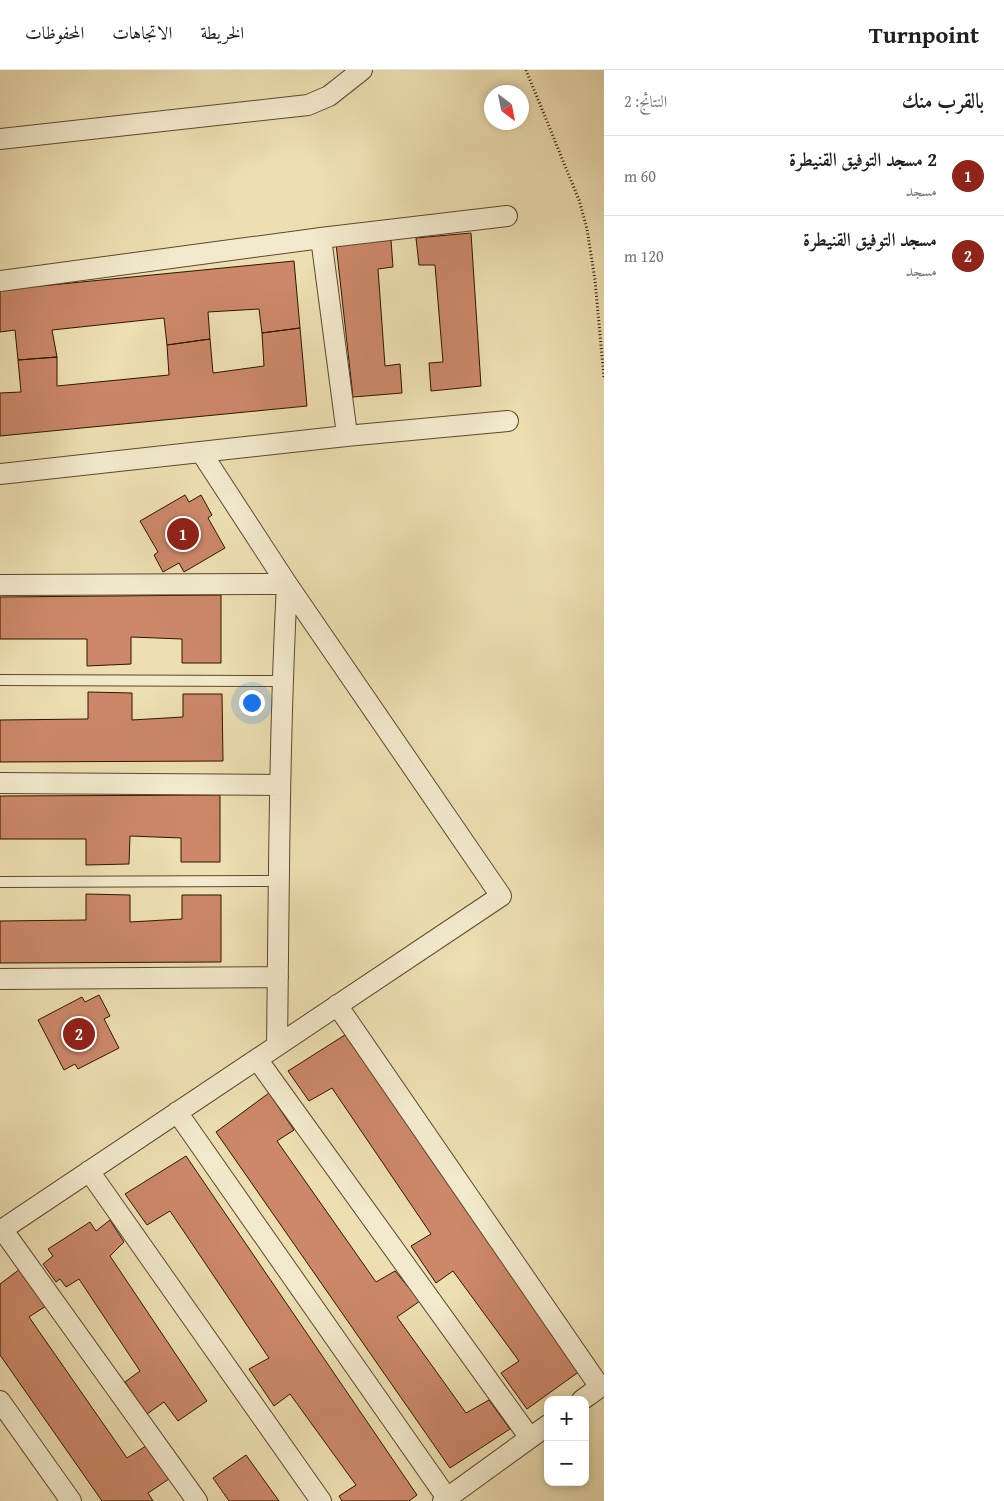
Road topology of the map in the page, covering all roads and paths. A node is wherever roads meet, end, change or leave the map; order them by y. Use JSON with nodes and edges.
{"nodes":[{"id":1,"x":362,"y":70,"type":"edge"},
{"id":2,"x":526,"y":70,"type":"edge"},
{"id":3,"x":0,"y":139,"type":"edge"},
{"id":4,"x":507,"y":216,"type":"dead end"},
{"id":5,"x":321,"y":238,"type":"junction"},
{"id":6,"x":0,"y":281,"type":"edge"},
{"id":7,"x":604,"y":378,"type":"edge"},
{"id":8,"x":508,"y":421,"type":"dead end"},
{"id":9,"x":346,"y":436,"type":"junction"},
{"id":10,"x":201,"y":452,"type":"junction"},
{"id":11,"x":0,"y":474,"type":"edge"},
{"id":12,"x":287,"y":584,"type":"junction"},
{"id":13,"x":0,"y":585,"type":"edge"},
{"id":14,"x":0,"y":680,"type":"edge"},
{"id":15,"x":282,"y":681,"type":"junction"},
{"id":16,"x":0,"y":783,"type":"edge"},
{"id":17,"x":280,"y":786,"type":"junction"},
{"id":18,"x":279,"y":881,"type":"junction"},
{"id":19,"x":0,"y":882,"type":"edge"},
{"id":20,"x":278,"y":977,"type":"junction"},
{"id":21,"x":0,"y":979,"type":"edge"},
{"id":22,"x":337,"y":1005,"type":"junction"},
{"id":23,"x":277,"y":1045,"type":"junction"},
{"id":24,"x":257,"y":1058,"type":"junction"},
{"id":25,"x":177,"y":1112,"type":"junction"},
{"id":26,"x":89,"y":1171,"type":"junction"},
{"id":27,"x":1,"y":1230,"type":"edge"},
{"id":28,"x":587,"y":1396,"type":"edge"},
{"id":29,"x":0,"y":1401,"type":"edge"},
{"id":30,"x":544,"y":1427,"type":"edge"},
{"id":31,"x":530,"y":1438,"type":"junction"},
{"id":32,"x":445,"y":1500,"type":"edge"},
{"id":33,"x":71,"y":1501,"type":"edge"},
{"id":34,"x":197,"y":1501,"type":"edge"},
{"id":35,"x":321,"y":1501,"type":"edge"}],
"edges":[{"from":1,"to":3,"type":"street"},
{"from":2,"to":7,"type":"path"},
{"from":4,"to":5,"type":"street"},
{"from":5,"to":6,"type":"street"},
{"from":5,"to":9,"type":"street"},
{"from":8,"to":9,"type":"street"},
{"from":9,"to":10,"type":"street"},
{"from":10,"to":11,"type":"street"},
{"from":10,"to":12,"type":"street"},
{"from":12,"to":13,"type":"street"},
{"from":12,"to":15,"type":"street"},
{"from":12,"to":22,"type":"street"},
{"from":14,"to":15,"type":"lane"},
{"from":15,"to":17,"type":"street"},
{"from":16,"to":17,"type":"street"},
{"from":17,"to":18,"type":"street"},
{"from":18,"to":19,"type":"lane"},
{"from":18,"to":20,"type":"street"},
{"from":20,"to":21,"type":"street"},
{"from":20,"to":23,"type":"street"},
{"from":22,"to":23,"type":"street"},
{"from":22,"to":28,"type":"street"},
{"from":23,"to":24,"type":"street"},
{"from":24,"to":25,"type":"street"},
{"from":24,"to":31,"type":"street"},
{"from":25,"to":26,"type":"street"},
{"from":25,"to":32,"type":"street"},
{"from":26,"to":27,"type":"street"},
{"from":26,"to":35,"type":"street"},
{"from":27,"to":34,"type":"street"},
{"from":29,"to":33,"type":"street"},
{"from":30,"to":31,"type":"street"},
{"from":31,"to":32,"type":"street"}]}
